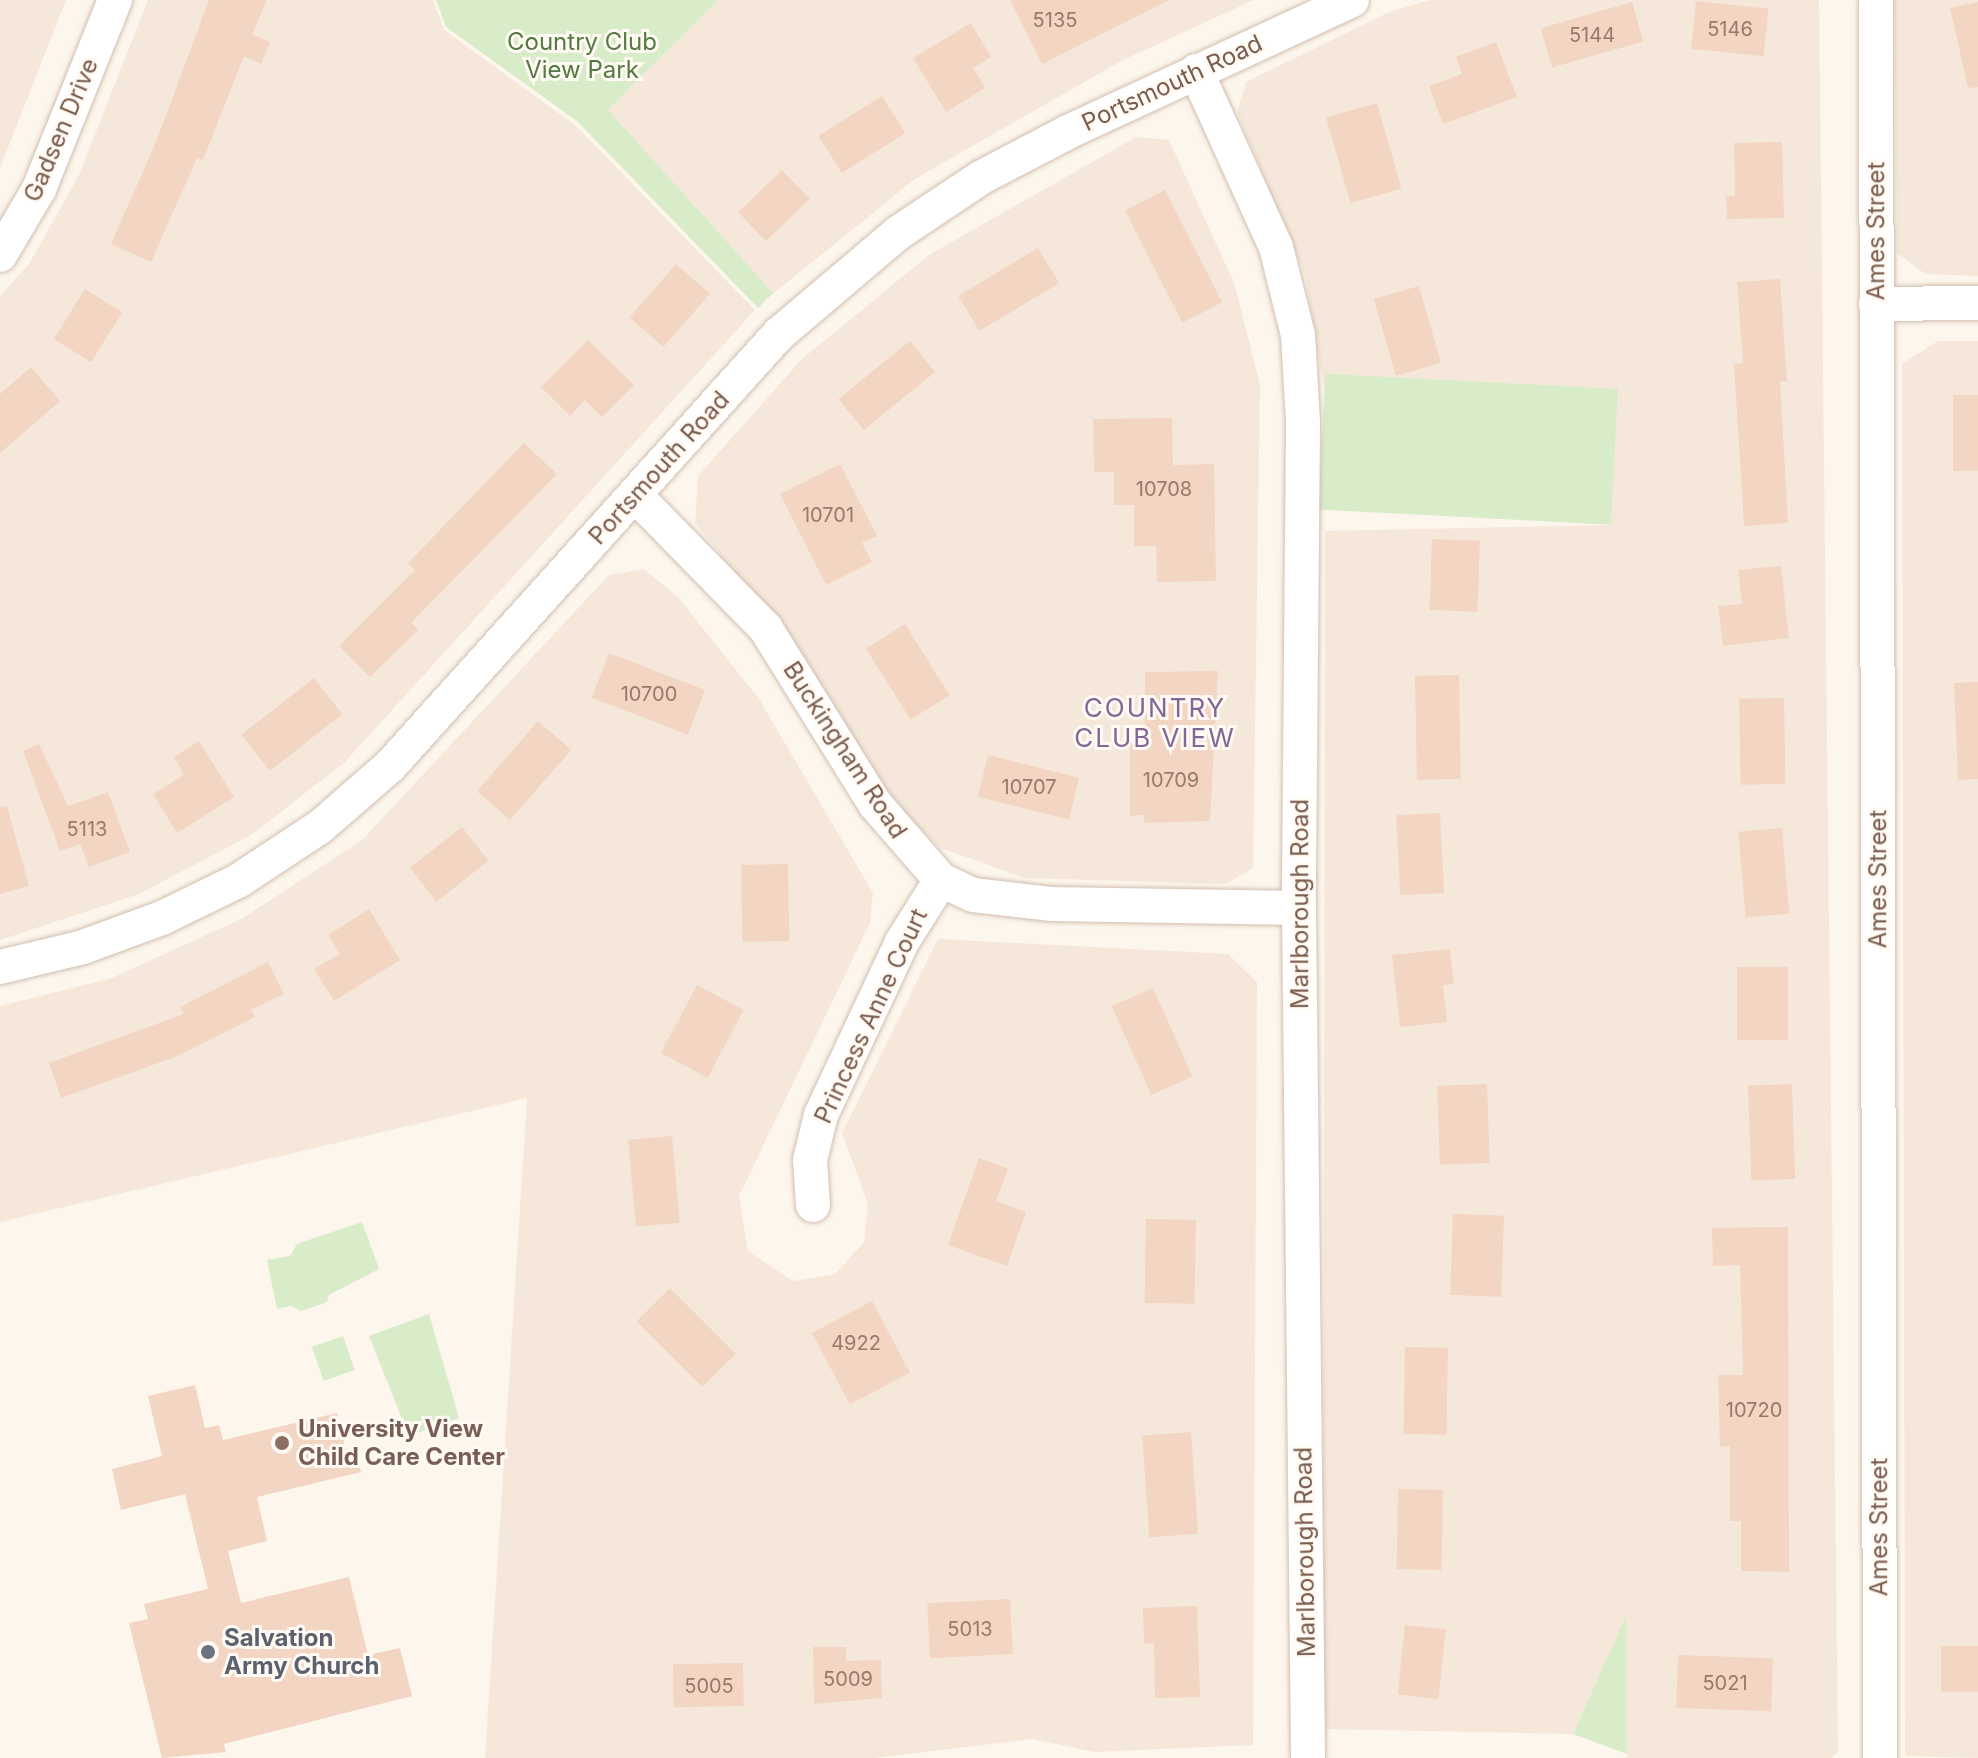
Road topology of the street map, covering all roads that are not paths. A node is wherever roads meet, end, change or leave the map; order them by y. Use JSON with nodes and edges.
{"nodes":[{"id":1,"x":115,"y":0,"type":"edge"},
{"id":2,"x":1352,"y":0,"type":"edge"},
{"id":3,"x":1876,"y":0,"type":"edge"},
{"id":4,"x":1196,"y":71,"type":"junction"},
{"id":5,"x":0,"y":255,"type":"edge"},
{"id":6,"x":1978,"y":303,"type":"edge"},
{"id":7,"x":1876,"y":304,"type":"junction"},
{"id":8,"x":635,"y":495,"type":"junction"},
{"id":9,"x":941,"y":880,"type":"junction"},
{"id":10,"x":1299,"y":908,"type":"junction"},
{"id":11,"x":0,"y":967,"type":"edge"},
{"id":12,"x":813,"y":1205,"type":"dead end"},
{"id":13,"x":1308,"y":1758,"type":"edge"},
{"id":14,"x":1880,"y":1758,"type":"edge"}],
"edges":[{"from":1,"to":5,"type":"street","name":"Gadsen Drive"},
{"from":2,"to":4,"type":"street","name":"Portsmouth Road"},
{"from":3,"to":7,"type":"street","name":"Ames Street"},
{"from":4,"to":8,"type":"street","name":"Portsmouth Road"},
{"from":4,"to":10,"type":"street","name":"Marlborough Road"},
{"from":6,"to":7,"type":"street"},
{"from":7,"to":14,"type":"street","name":"Ames Street"},
{"from":8,"to":9,"type":"street","name":"Buckingham Road"},
{"from":8,"to":11,"type":"street","name":"Portsmouth Road"},
{"from":9,"to":10,"type":"street","name":"Buckingham Road"},
{"from":9,"to":12,"type":"street","name":"Princess Anne Court"},
{"from":10,"to":13,"type":"street","name":"Marlborough Road"}]}
